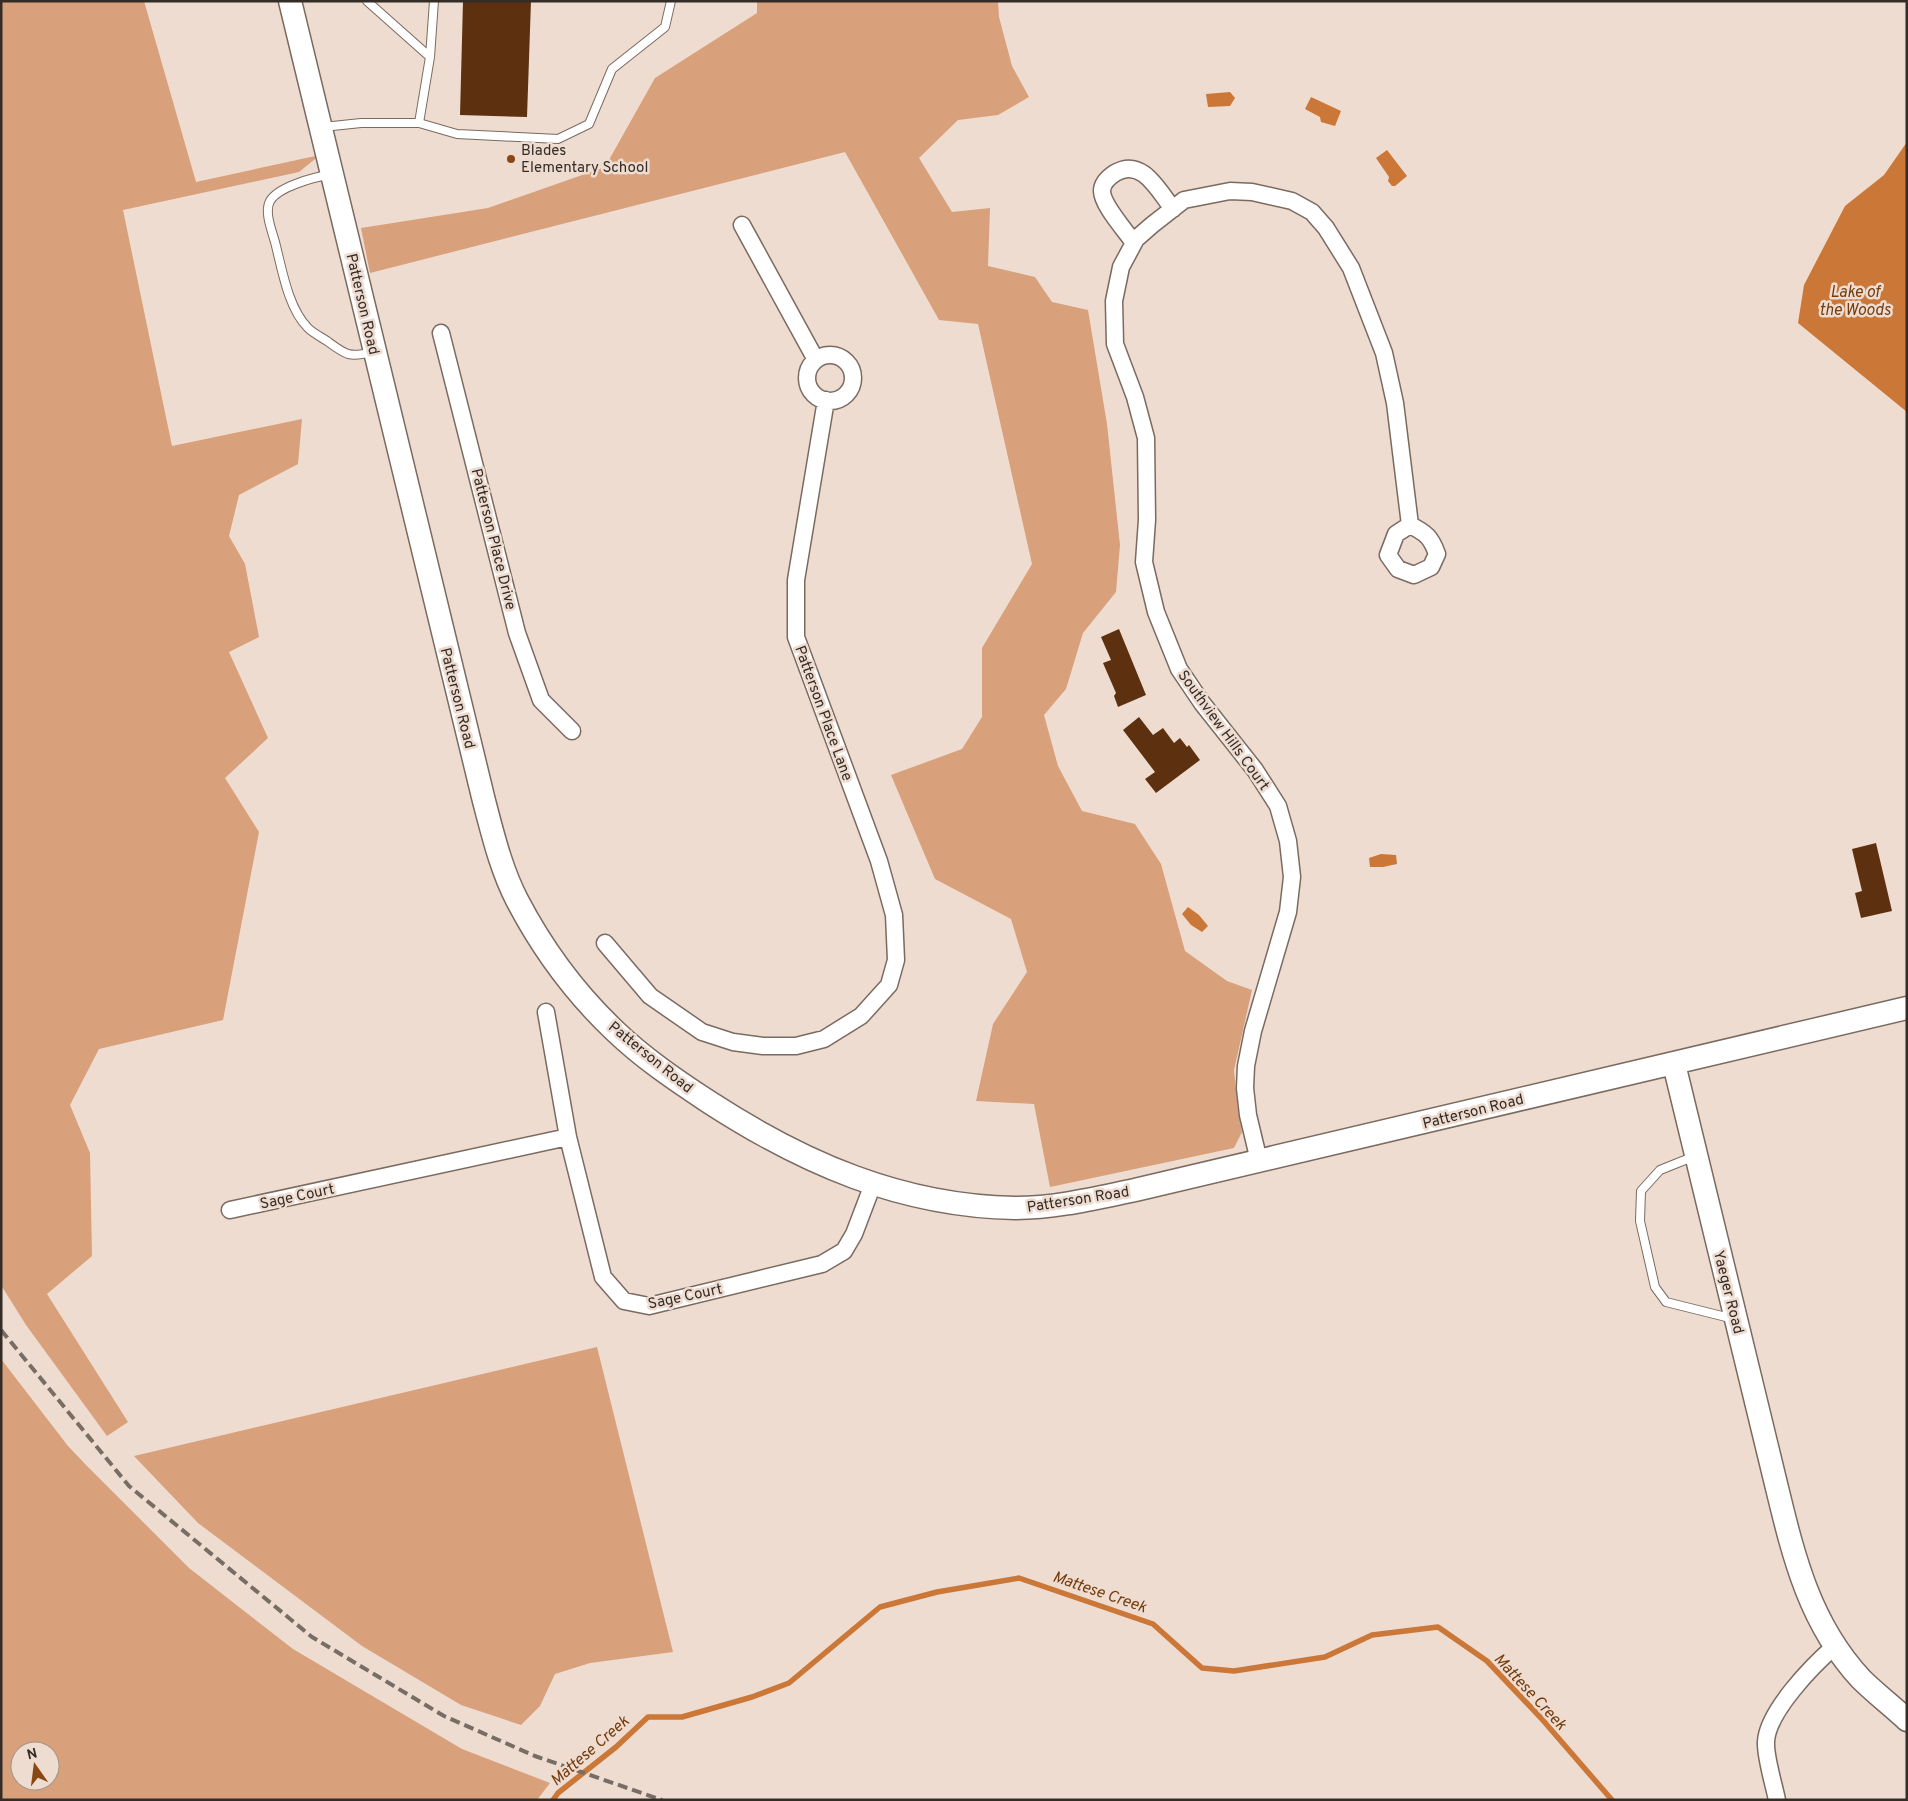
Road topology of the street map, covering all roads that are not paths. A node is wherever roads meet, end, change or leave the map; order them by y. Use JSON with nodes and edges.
{"nodes":[{"id":1,"x":290,"y":1,"type":"edge"},
{"id":2,"x":367,"y":1,"type":"edge"},
{"id":3,"x":434,"y":1,"type":"edge"},
{"id":4,"x":671,"y":1,"type":"edge"},
{"id":5,"x":430,"y":57,"type":"junction"},
{"id":6,"x":419,"y":123,"type":"junction"},
{"id":7,"x":322,"y":128,"type":"junction"},
{"id":8,"x":332,"y":175,"type":"junction"},
{"id":9,"x":1173,"y":209,"type":"junction"},
{"id":10,"x":742,"y":225,"type":"dead end"},
{"id":11,"x":1134,"y":243,"type":"junction"},
{"id":12,"x":441,"y":333,"type":"dead end"},
{"id":13,"x":374,"y":351,"type":"junction"},
{"id":14,"x":816,"y":360,"type":"junction"},
{"id":15,"x":826,"y":400,"type":"junction"},
{"id":16,"x":1410,"y":525,"type":"dead end"},
{"id":17,"x":572,"y":732,"type":"dead end"},
{"id":18,"x":606,"y":943,"type":"dead end"},
{"id":19,"x":1907,"y":1008,"type":"edge"},
{"id":20,"x":546,"y":1012,"type":"dead end"},
{"id":21,"x":1674,"y":1064,"type":"junction"},
{"id":22,"x":568,"y":1137,"type":"junction"},
{"id":23,"x":1696,"y":1156,"type":"junction"},
{"id":24,"x":1259,"y":1161,"type":"junction"},
{"id":25,"x":873,"y":1184,"type":"junction"},
{"id":26,"x":230,"y":1210,"type":"dead end"},
{"id":27,"x":1735,"y":1315,"type":"junction"},
{"id":28,"x":1835,"y":1646,"type":"junction"},
{"id":29,"x":1907,"y":1720,"type":"edge"},
{"id":30,"x":1776,"y":1800,"type":"edge"}],
"edges":[{"from":1,"to":7,"type":"street","name":"Patterson Road"},
{"from":2,"to":5,"type":"lane"},
{"from":3,"to":5,"type":"lane"},
{"from":4,"to":6,"type":"lane"},
{"from":5,"to":6,"type":"lane"},
{"from":6,"to":7,"type":"lane"},
{"from":7,"to":8,"type":"street","name":"Patterson Road"},
{"from":8,"to":13,"type":"street","name":"Patterson Road"},
{"from":8,"to":13,"type":"lane"},
{"from":9,"to":11,"type":"street","name":"Southview Hills Court"},
{"from":9,"to":11,"type":"street"},
{"from":9,"to":16,"type":"street","name":"Southview Hills Court"},
{"from":10,"to":14,"type":"street"},
{"from":11,"to":24,"type":"street","name":"Southview Hills Court"},
{"from":12,"to":17,"type":"street","name":"Patterson Place Drive"},
{"from":13,"to":25,"type":"street","name":"Patterson Road"},
{"from":14,"to":15,"type":"street"},
{"from":14,"to":15,"type":"street"},
{"from":15,"to":18,"type":"street","name":"Patterson Place Lane"},
{"from":19,"to":21,"type":"street"},
{"from":20,"to":22,"type":"street","name":"Sage Court"},
{"from":21,"to":23,"type":"street","name":"Yaeger Road"},
{"from":21,"to":24,"type":"street","name":"Patterson Road"},
{"from":22,"to":25,"type":"street","name":"Sage Court"},
{"from":22,"to":26,"type":"street","name":"Sage Court"},
{"from":23,"to":27,"type":"street","name":"Yaeger Road"},
{"from":23,"to":27,"type":"lane"},
{"from":24,"to":25,"type":"street","name":"Patterson Road"},
{"from":27,"to":28,"type":"street","name":"Yaeger Road"},
{"from":28,"to":29,"type":"street","name":"Yaeger Road"},
{"from":28,"to":30,"type":"street"}]}
